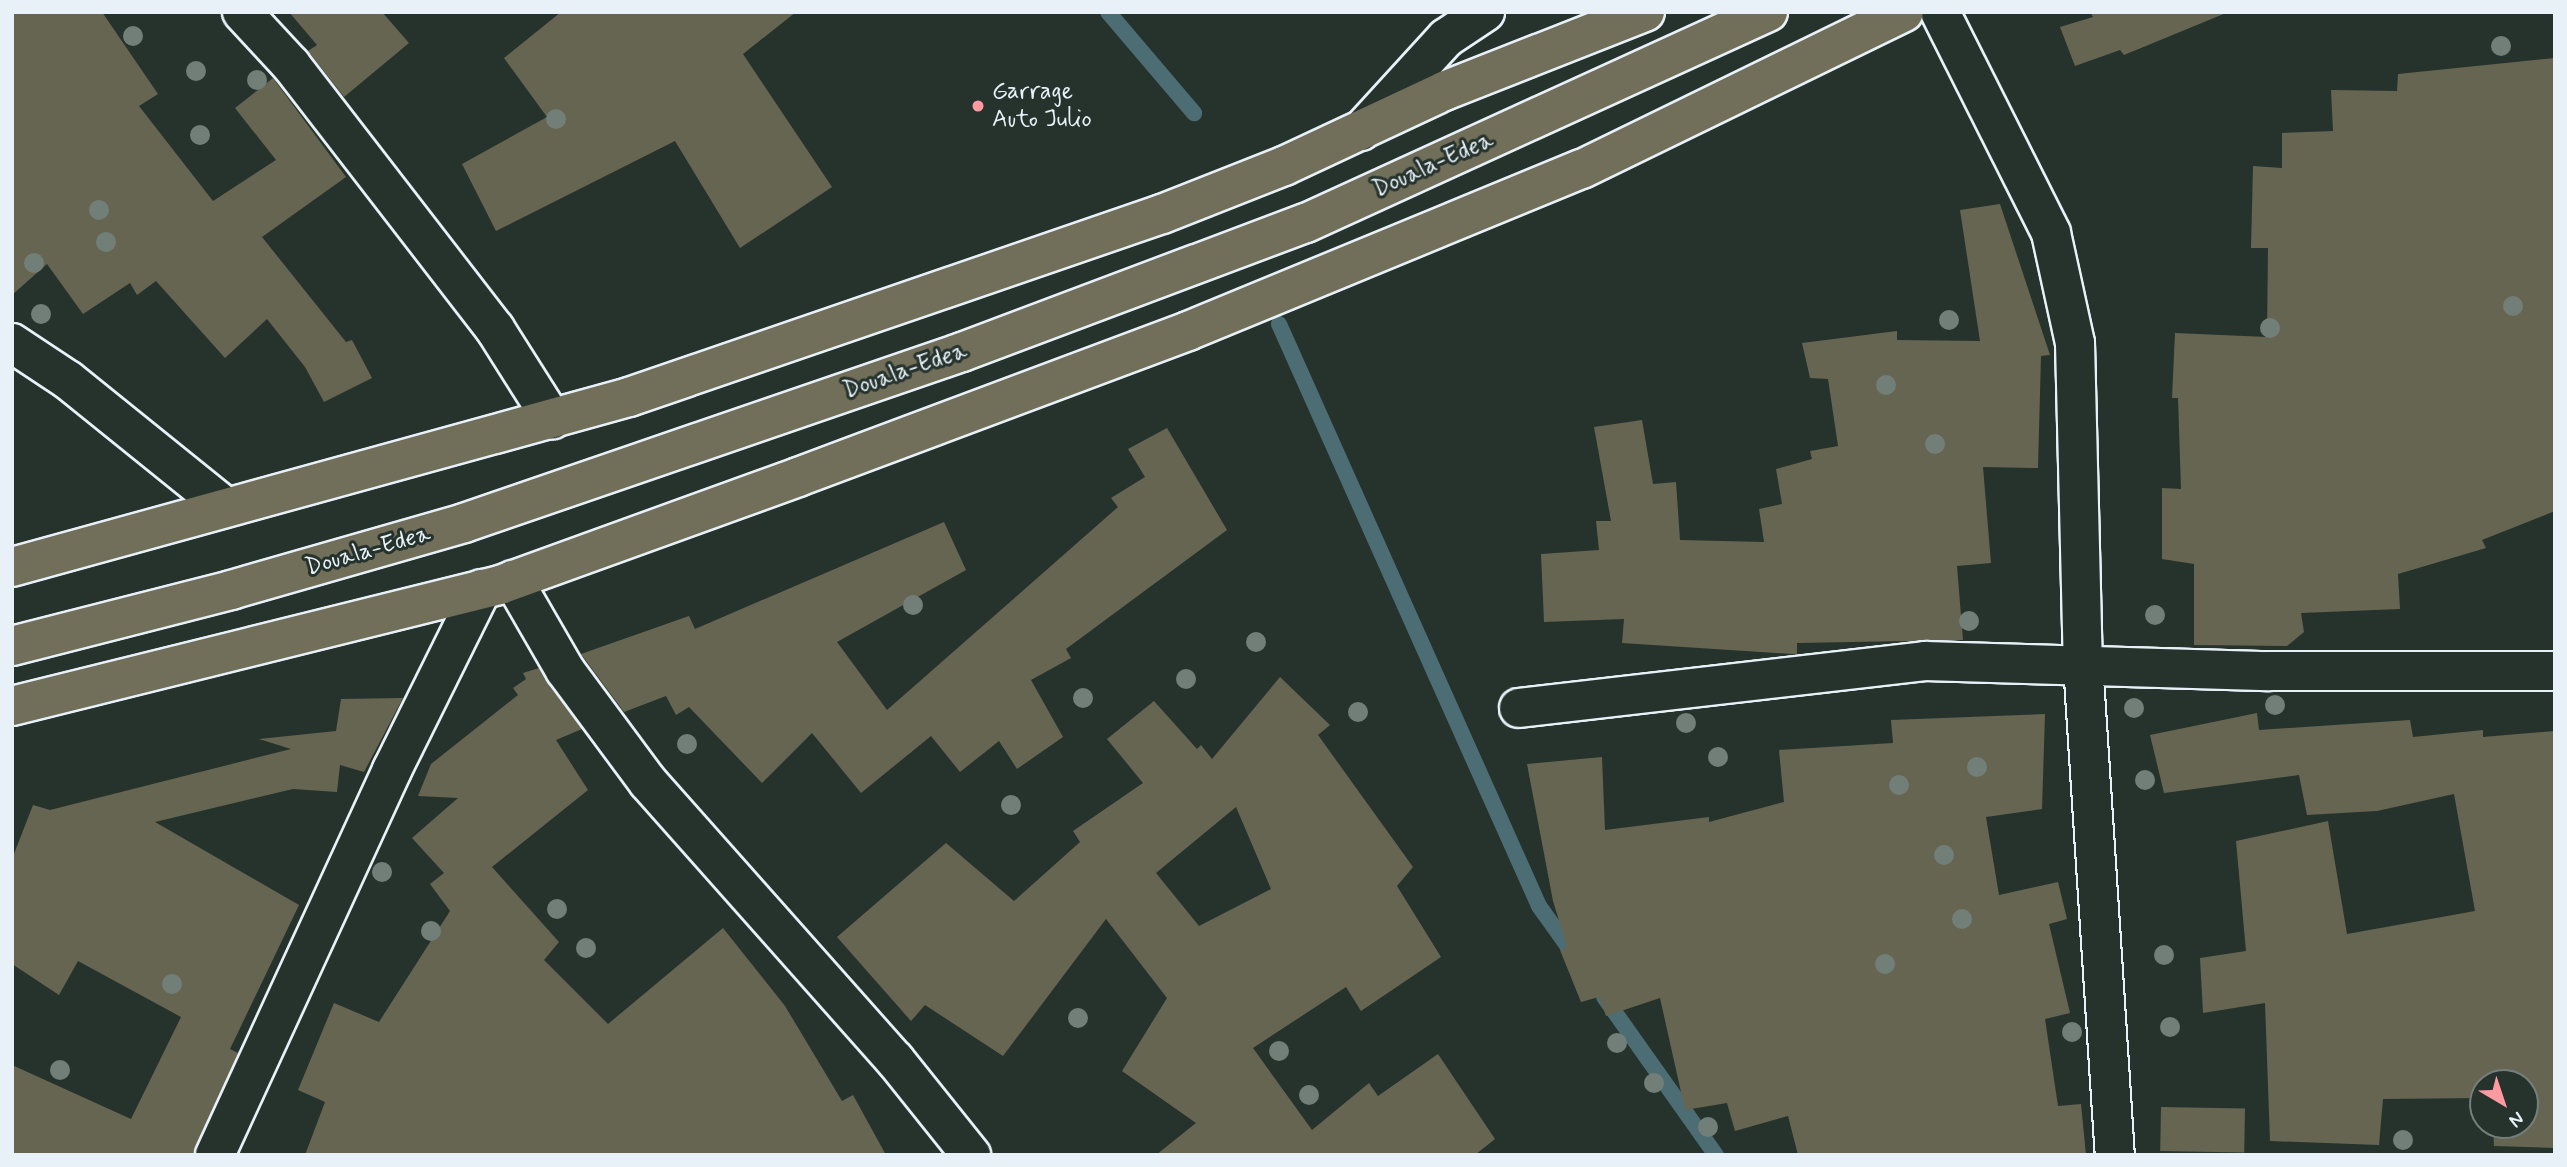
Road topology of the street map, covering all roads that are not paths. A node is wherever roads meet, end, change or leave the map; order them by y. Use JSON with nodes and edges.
{"nodes":[{"id":1,"x":242,"y":12,"type":"edge"},
{"id":2,"x":1485,"y":12,"type":"edge"},
{"id":3,"x":1645,"y":12,"type":"edge"},
{"id":4,"x":1768,"y":12,"type":"edge"},
{"id":5,"x":1903,"y":12,"type":"edge"},
{"id":6,"x":1940,"y":12,"type":"edge"},
{"id":7,"x":1360,"y":132,"type":"junction"},
{"id":8,"x":12,"y":343,"type":"edge"},
{"id":9,"x":552,"y":419,"type":"junction"},
{"id":10,"x":224,"y":506,"type":"junction"},
{"id":11,"x":12,"y":567,"type":"edge"},
{"id":12,"x":498,"y":584,"type":"junction"},
{"id":13,"x":12,"y":646,"type":"edge"},
{"id":14,"x":2083,"y":663,"type":"junction"},
{"id":15,"x":2555,"y":671,"type":"edge"},
{"id":16,"x":12,"y":706,"type":"edge"},
{"id":17,"x":1519,"y":708,"type":"dead end"},
{"id":18,"x":215,"y":1155,"type":"edge"},
{"id":19,"x":971,"y":1155,"type":"edge"},
{"id":20,"x":2115,"y":1155,"type":"edge"}],
"edges":[{"from":1,"to":9,"type":"street"},
{"from":2,"to":7,"type":"street"},
{"from":3,"to":7,"type":"main road"},
{"from":4,"to":13,"type":"main road","name":"Douala-Edea"},
{"from":5,"to":12,"type":"main road"},
{"from":6,"to":14,"type":"street"},
{"from":7,"to":9,"type":"main road"},
{"from":8,"to":10,"type":"street"},
{"from":9,"to":10,"type":"main road"},
{"from":10,"to":11,"type":"main road"},
{"from":12,"to":16,"type":"main road"},
{"from":12,"to":18,"type":"street"},
{"from":12,"to":19,"type":"street"},
{"from":14,"to":15,"type":"street"},
{"from":14,"to":17,"type":"street"},
{"from":14,"to":20,"type":"street"}]}
